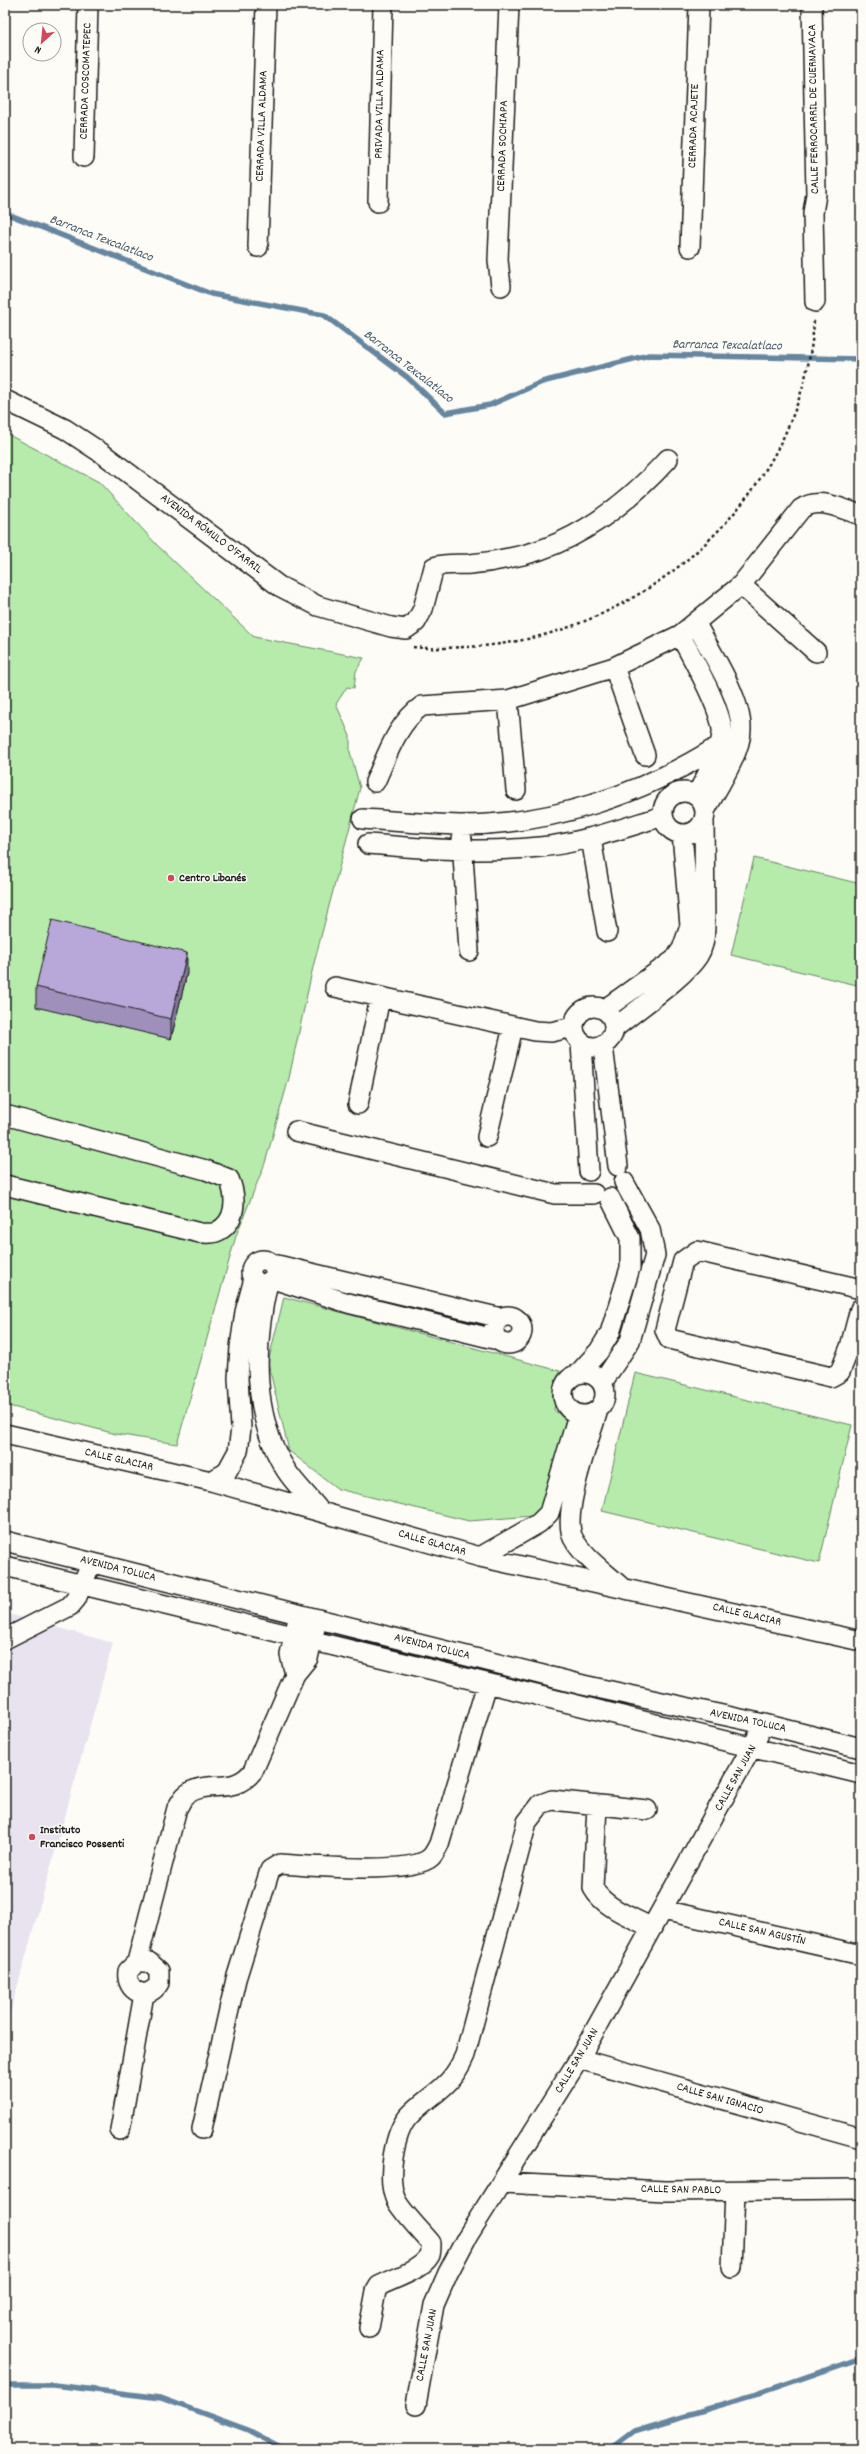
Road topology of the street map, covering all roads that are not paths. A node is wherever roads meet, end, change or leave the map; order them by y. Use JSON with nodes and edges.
{"nodes":[{"id":1,"x":88,"y":5,"type":"edge"},
{"id":2,"x":266,"y":5,"type":"edge"},
{"id":3,"x":383,"y":5,"type":"edge"},
{"id":4,"x":509,"y":5,"type":"edge"},
{"id":5,"x":699,"y":5,"type":"edge"},
{"id":6,"x":812,"y":5,"type":"edge"},
{"id":7,"x":84,"y":157,"type":"dead end"},
{"id":8,"x":378,"y":202,"type":"dead end"},
{"id":9,"x":258,"y":247,"type":"dead end"},
{"id":10,"x":690,"y":247,"type":"dead end"},
{"id":11,"x":501,"y":286,"type":"dead end"},
{"id":12,"x":815,"y":308,"type":"road end"},
{"id":13,"x":5,"y":400,"type":"edge"},
{"id":14,"x":668,"y":459,"type":"dead end"},
{"id":15,"x":861,"y":515,"type":"edge"},
{"id":16,"x":741,"y":584,"type":"junction"},
{"id":17,"x":696,"y":624,"type":"junction"},
{"id":18,"x":680,"y":635,"type":"junction"},
{"id":19,"x":816,"y":652,"type":"dead end"},
{"id":20,"x":614,"y":667,"type":"junction"},
{"id":21,"x":508,"y":700,"type":"junction"},
{"id":22,"x":720,"y":745,"type":"junction"},
{"id":23,"x":645,"y":755,"type":"dead end"},
{"id":24,"x":375,"y":782,"type":"dead end"},
{"id":25,"x":516,"y":790,"type":"dead end"},
{"id":26,"x":702,"y":809,"type":"junction"},
{"id":27,"x":663,"y":816,"type":"junction"},
{"id":28,"x":363,"y":819,"type":"dead end"},
{"id":29,"x":460,"y":825,"type":"junction"},
{"id":30,"x":682,"y":834,"type":"junction"},
{"id":31,"x":591,"y":838,"type":"junction"},
{"id":32,"x":368,"y":844,"type":"dead end"},
{"id":33,"x":464,"y":852,"type":"junction"},
{"id":34,"x":607,"y":932,"type":"dead end"},
{"id":35,"x":468,"y":951,"type":"dead end"},
{"id":36,"x":335,"y":987,"type":"dead end"},
{"id":37,"x":380,"y":998,"type":"junction"},
{"id":38,"x":605,"y":1009,"type":"junction"},
{"id":39,"x":513,"y":1027,"type":"junction"},
{"id":40,"x":615,"y":1028,"type":"junction"},
{"id":41,"x":577,"y":1035,"type":"junction"},
{"id":42,"x":603,"y":1046,"type":"junction"},
{"id":43,"x":358,"y":1104,"type":"dead end"},
{"id":44,"x":5,"y":1114,"type":"edge"},
{"id":45,"x":296,"y":1131,"type":"dead end"},
{"id":46,"x":487,"y":1137,"type":"dead end"},
{"id":47,"x":589,"y":1171,"type":"junction"},
{"id":48,"x":621,"y":1174,"type":"junction"},
{"id":49,"x":5,"y":1186,"type":"edge"},
{"id":50,"x":602,"y":1196,"type":"junction"},
{"id":51,"x":267,"y":1276,"type":"junction"},
{"id":52,"x":317,"y":1284,"type":"junction"},
{"id":53,"x":354,"y":1284,"type":"junction"},
{"id":54,"x":861,"y":1289,"type":"edge"},
{"id":55,"x":348,"y":1303,"type":"junction"},
{"id":56,"x":437,"y":1303,"type":"junction"},
{"id":57,"x":861,"y":1307,"type":"edge"},
{"id":58,"x":501,"y":1318,"type":"junction"},
{"id":59,"x":430,"y":1323,"type":"junction"},
{"id":60,"x":498,"y":1340,"type":"junction"},
{"id":61,"x":856,"y":1348,"type":"edge"},
{"id":62,"x":578,"y":1374,"type":"junction"},
{"id":63,"x":602,"y":1383,"type":"junction"},
{"id":64,"x":262,"y":1408,"type":"junction"},
{"id":65,"x":598,"y":1410,"type":"junction"},
{"id":66,"x":242,"y":1413,"type":"junction"},
{"id":67,"x":578,"y":1415,"type":"junction"},
{"id":68,"x":5,"y":1434,"type":"edge"},
{"id":69,"x":211,"y":1481,"type":"junction"},
{"id":70,"x":319,"y":1510,"type":"junction"},
{"id":71,"x":5,"y":1541,"type":"edge"},
{"id":72,"x":480,"y":1557,"type":"junction"},
{"id":73,"x":90,"y":1562,"type":"junction"},
{"id":74,"x":5,"y":1566,"type":"edge"},
{"id":75,"x":83,"y":1585,"type":"junction"},
{"id":76,"x":622,"y":1587,"type":"junction"},
{"id":77,"x":299,"y":1614,"type":"junction"},
{"id":78,"x":317,"y":1619,"type":"junction"},
{"id":79,"x":295,"y":1636,"type":"junction"},
{"id":80,"x":5,"y":1639,"type":"edge"},
{"id":81,"x":313,"y":1641,"type":"junction"},
{"id":82,"x":861,"y":1641,"type":"edge"},
{"id":83,"x":295,"y":1674,"type":"junction"},
{"id":84,"x":487,"y":1684,"type":"junction"},
{"id":85,"x":764,"y":1724,"type":"junction"},
{"id":86,"x":753,"y":1747,"type":"junction"},
{"id":87,"x":861,"y":1748,"type":"edge"},
{"id":88,"x":861,"y":1774,"type":"edge"},
{"id":89,"x":597,"y":1805,"type":"junction"},
{"id":90,"x":647,"y":1810,"type":"dead end"},
{"id":91,"x":663,"y":1910,"type":"junction"},
{"id":92,"x":652,"y":1928,"type":"junction"},
{"id":93,"x":861,"y":1955,"type":"edge"},
{"id":94,"x":579,"y":2059,"type":"junction"},
{"id":95,"x":202,"y":2129,"type":"dead end"},
{"id":96,"x":120,"y":2130,"type":"dead end"},
{"id":97,"x":861,"y":2138,"type":"edge"},
{"id":98,"x":501,"y":2183,"type":"junction"},
{"id":99,"x":861,"y":2190,"type":"edge"},
{"id":100,"x":735,"y":2191,"type":"junction"},
{"id":101,"x":732,"y":2268,"type":"dead end"},
{"id":102,"x":370,"y":2328,"type":"dead end"},
{"id":103,"x":416,"y":2405,"type":"dead end"}],
"edges":[{"from":1,"to":7,"type":"street","name":"CERRADA COSCOMATEPEC"},
{"from":2,"to":9,"type":"street","name":"CERRADA VILLA ALDAMA"},
{"from":3,"to":8,"type":"street","name":"PRIVADA VILLA ALDAMA"},
{"from":4,"to":11,"type":"street","name":"CERRADA SOCHIAPA"},
{"from":5,"to":10,"type":"street","name":"CERRADA ACAJETE"},
{"from":6,"to":12,"type":"street","name":"CALLE FERROCARRIL DE CUERNAVACA"},
{"from":13,"to":14,"type":"street","name":"AVENIDA RÓMULO O'FARRIL"},
{"from":15,"to":16,"type":"street"},
{"from":16,"to":17,"type":"street"},
{"from":16,"to":19,"type":"street"},
{"from":17,"to":18,"type":"street"},
{"from":17,"to":26,"type":"street"},
{"from":18,"to":20,"type":"street"},
{"from":18,"to":22,"type":"street"},
{"from":20,"to":21,"type":"street"},
{"from":20,"to":23,"type":"street"},
{"from":21,"to":24,"type":"street"},
{"from":21,"to":25,"type":"street"},
{"from":22,"to":26,"type":"street"},
{"from":22,"to":29,"type":"street"},
{"from":26,"to":27,"type":"street"},
{"from":26,"to":30,"type":"street"},
{"from":26,"to":40,"type":"street"},
{"from":27,"to":30,"type":"street"},
{"from":27,"to":31,"type":"street"},
{"from":28,"to":29,"type":"street"},
{"from":29,"to":33,"type":"street"},
{"from":30,"to":38,"type":"street"},
{"from":31,"to":33,"type":"street"},
{"from":31,"to":34,"type":"street"},
{"from":32,"to":33,"type":"street"},
{"from":33,"to":35,"type":"street"},
{"from":36,"to":37,"type":"street"},
{"from":37,"to":39,"type":"street"},
{"from":37,"to":43,"type":"street"},
{"from":38,"to":40,"type":"street"},
{"from":38,"to":41,"type":"street"},
{"from":39,"to":41,"type":"street"},
{"from":39,"to":46,"type":"street"},
{"from":40,"to":42,"type":"street"},
{"from":41,"to":42,"type":"street"},
{"from":41,"to":47,"type":"street"},
{"from":42,"to":48,"type":"street"},
{"from":44,"to":49,"type":"street"},
{"from":45,"to":50,"type":"street"},
{"from":47,"to":48,"type":"street"},
{"from":47,"to":50,"type":"street"},
{"from":48,"to":50,"type":"street"},
{"from":48,"to":63,"type":"street"},
{"from":50,"to":62,"type":"street"},
{"from":51,"to":52,"type":"street"},
{"from":51,"to":64,"type":"street"},
{"from":51,"to":66,"type":"street"},
{"from":52,"to":53,"type":"street"},
{"from":52,"to":55,"type":"street"},
{"from":53,"to":55,"type":"street"},
{"from":53,"to":56,"type":"street"},
{"from":54,"to":61,"type":"street"},
{"from":55,"to":59,"type":"street"},
{"from":56,"to":58,"type":"street"},
{"from":56,"to":59,"type":"street"},
{"from":57,"to":61,"type":"street"},
{"from":58,"to":60,"type":"street"},
{"from":58,"to":60,"type":"street"},
{"from":59,"to":60,"type":"street"},
{"from":62,"to":63,"type":"street"},
{"from":62,"to":67,"type":"street"},
{"from":63,"to":65,"type":"street"},
{"from":64,"to":66,"type":"street"},
{"from":64,"to":70,"type":"street"},
{"from":65,"to":67,"type":"street"},
{"from":65,"to":76,"type":"street"},
{"from":66,"to":69,"type":"street"},
{"from":67,"to":72,"type":"street"},
{"from":68,"to":69,"type":"street","name":"CALLE GLACIAR"},
{"from":69,"to":70,"type":"street","name":"CALLE GLACIAR"},
{"from":70,"to":72,"type":"street","name":"CALLE GLACIAR"},
{"from":71,"to":73,"type":"street","name":"AVENIDA TOLUCA"},
{"from":72,"to":76,"type":"street","name":"CALLE GLACIAR"},
{"from":73,"to":75,"type":"street"},
{"from":73,"to":77,"type":"street","name":"AVENIDA TOLUCA"},
{"from":74,"to":75,"type":"street","name":"AVENIDA TOLUCA"},
{"from":75,"to":79,"type":"street","name":"AVENIDA TOLUCA"},
{"from":75,"to":80,"type":"street"},
{"from":76,"to":82,"type":"street","name":"CALLE GLACIAR"},
{"from":77,"to":78,"type":"street","name":"AVENIDA TOLUCA"},
{"from":77,"to":79,"type":"street"},
{"from":78,"to":81,"type":"street"},
{"from":78,"to":85,"type":"street","name":"AVENIDA TOLUCA"},
{"from":79,"to":81,"type":"street","name":"AVENIDA TOLUCA"},
{"from":79,"to":83,"type":"street"},
{"from":81,"to":83,"type":"street"},
{"from":81,"to":84,"type":"street","name":"AVENIDA TOLUCA"},
{"from":83,"to":96,"type":"street"},
{"from":84,"to":86,"type":"street","name":"AVENIDA TOLUCA"},
{"from":84,"to":95,"type":"street"},
{"from":85,"to":86,"type":"street","name":"CALLE SAN JUAN"},
{"from":85,"to":87,"type":"street","name":"AVENIDA TOLUCA"},
{"from":86,"to":88,"type":"street","name":"AVENIDA TOLUCA"},
{"from":86,"to":91,"type":"street","name":"CALLE SAN JUAN"},
{"from":89,"to":90,"type":"street"},
{"from":89,"to":92,"type":"street"},
{"from":89,"to":102,"type":"street"},
{"from":91,"to":92,"type":"street","name":"CALLE SAN JUAN"},
{"from":91,"to":93,"type":"street","name":"CALLE SAN AGUSTÍN"},
{"from":92,"to":94,"type":"street","name":"CALLE SAN JUAN"},
{"from":94,"to":97,"type":"street","name":"CALLE SAN IGNACIO"},
{"from":94,"to":98,"type":"street","name":"CALLE SAN JUAN"},
{"from":98,"to":100,"type":"street","name":"CALLE SAN PABLO"},
{"from":98,"to":103,"type":"street","name":"CALLE SAN JUAN"},
{"from":99,"to":100,"type":"street","name":"CALLE SAN PABLO"},
{"from":100,"to":101,"type":"street"}]}
